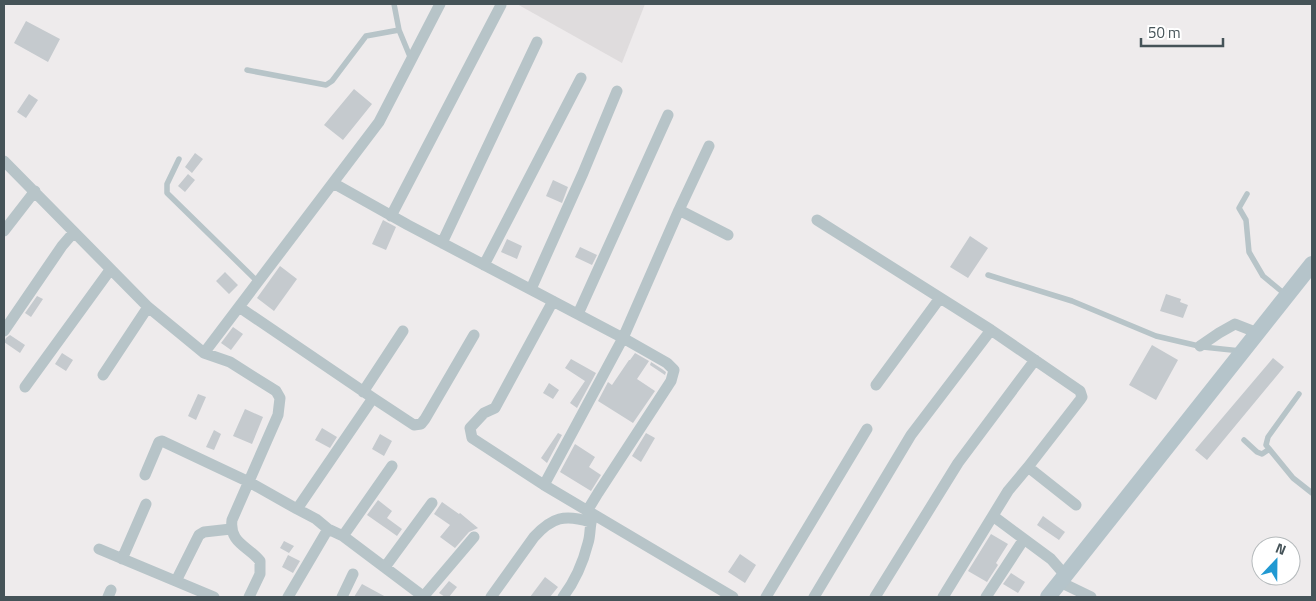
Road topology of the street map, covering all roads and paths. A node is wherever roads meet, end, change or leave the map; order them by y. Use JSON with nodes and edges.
{"nodes":[{"id":1,"x":394,"y":4,"type":"edge"},
{"id":2,"x":440,"y":4,"type":"edge"},
{"id":3,"x":501,"y":5,"type":"edge"},
{"id":4,"x":399,"y":30,"type":"junction"},
{"id":5,"x":537,"y":42,"type":"dead end"},
{"id":6,"x":411,"y":59,"type":"junction"},
{"id":7,"x":248,"y":70,"type":"dead end"},
{"id":8,"x":581,"y":78,"type":"dead end"},
{"id":9,"x":617,"y":91,"type":"dead end"},
{"id":10,"x":668,"y":115,"type":"dead end"},
{"id":11,"x":710,"y":146,"type":"dead end"},
{"id":12,"x":179,"y":159,"type":"dead end"},
{"id":13,"x":4,"y":161,"type":"edge"},
{"id":14,"x":333,"y":183,"type":"junction"},
{"id":15,"x":35,"y":191,"type":"junction"},
{"id":16,"x":1247,"y":194,"type":"dead end"},
{"id":17,"x":679,"y":210,"type":"junction"},
{"id":18,"x":391,"y":216,"type":"junction"},
{"id":19,"x":817,"y":220,"type":"dead end"},
{"id":20,"x":4,"y":231,"type":"edge"},
{"id":21,"x":74,"y":232,"type":"junction"},
{"id":22,"x":728,"y":235,"type":"dead end"},
{"id":23,"x":442,"y":243,"type":"junction"},
{"id":24,"x":1312,"y":264,"type":"edge"},
{"id":25,"x":484,"y":265,"type":"junction"},
{"id":26,"x":110,"y":270,"type":"junction"},
{"id":27,"x":988,"y":275,"type":"dead end"},
{"id":28,"x":258,"y":282,"type":"junction"},
{"id":29,"x":532,"y":290,"type":"junction"},
{"id":30,"x":1287,"y":296,"type":"junction"},
{"id":31,"x":940,"y":298,"type":"junction"},
{"id":32,"x":553,"y":301,"type":"junction"},
{"id":33,"x":239,"y":307,"type":"junction"},
{"id":34,"x":148,"y":308,"type":"junction"},
{"id":35,"x":578,"y":314,"type":"junction"},
{"id":36,"x":991,"y":330,"type":"junction"},
{"id":37,"x":4,"y":331,"type":"edge"},
{"id":38,"x":403,"y":331,"type":"dead end"},
{"id":39,"x":1258,"y":333,"type":"junction"},
{"id":40,"x":474,"y":336,"type":"dead end"},
{"id":41,"x":623,"y":338,"type":"junction"},
{"id":42,"x":1200,"y":346,"type":"junction"},
{"id":43,"x":1243,"y":352,"type":"junction"},
{"id":44,"x":204,"y":353,"type":"junction"},
{"id":45,"x":1036,"y":360,"type":"junction"},
{"id":46,"x":103,"y":375,"type":"dead end"},
{"id":47,"x":876,"y":385,"type":"dead end"},
{"id":48,"x":25,"y":387,"type":"dead end"},
{"id":49,"x":1299,"y":394,"type":"dead end"},
{"id":50,"x":368,"y":395,"type":"junction"},
{"id":51,"x":867,"y":430,"type":"dead end"},
{"id":52,"x":1244,"y":440,"type":"dead end"},
{"id":53,"x":1268,"y":450,"type":"junction"},
{"id":54,"x":392,"y":466,"type":"dead end"},
{"id":55,"x":1028,"y":467,"type":"junction"},
{"id":56,"x":145,"y":476,"type":"dead end"},
{"id":57,"x":249,"y":482,"type":"junction"},
{"id":58,"x":544,"y":485,"type":"junction"},
{"id":59,"x":1312,"y":493,"type":"edge"},
{"id":60,"x":432,"y":503,"type":"dead end"},
{"id":61,"x":146,"y":504,"type":"dead end"},
{"id":62,"x":1076,"y":505,"type":"dead end"},
{"id":63,"x":297,"y":509,"type":"junction"},
{"id":64,"x":590,"y":516,"type":"junction"},
{"id":65,"x":993,"y":516,"type":"junction"},
{"id":66,"x":231,"y":529,"type":"junction"},
{"id":67,"x":328,"y":529,"type":"junction"},
{"id":68,"x":343,"y":536,"type":"junction"},
{"id":69,"x":474,"y":537,"type":"dead end"},
{"id":70,"x":1024,"y":539,"type":"junction"},
{"id":71,"x":99,"y":549,"type":"dead end"},
{"id":72,"x":122,"y":559,"type":"junction"},
{"id":73,"x":385,"y":567,"type":"junction"},
{"id":74,"x":353,"y":574,"type":"dead end"},
{"id":75,"x":1063,"y":579,"type":"junction"},
{"id":76,"x":176,"y":581,"type":"junction"},
{"id":77,"x":214,"y":597,"type":"edge"},
{"id":78,"x":249,"y":597,"type":"edge"},
{"id":79,"x":288,"y":597,"type":"edge"},
{"id":80,"x":342,"y":597,"type":"edge"},
{"id":81,"x":423,"y":597,"type":"edge"},
{"id":82,"x":491,"y":597,"type":"edge"},
{"id":83,"x":563,"y":597,"type":"edge"},
{"id":84,"x":733,"y":597,"type":"edge"},
{"id":85,"x":766,"y":597,"type":"edge"},
{"id":86,"x":815,"y":597,"type":"edge"},
{"id":87,"x":875,"y":597,"type":"edge"},
{"id":88,"x":943,"y":597,"type":"edge"},
{"id":89,"x":986,"y":597,"type":"edge"},
{"id":90,"x":1048,"y":597,"type":"edge"},
{"id":91,"x":1091,"y":597,"type":"edge"}],
"edges":[{"from":1,"to":4,"type":"lane"},
{"from":2,"to":6,"type":"street"},
{"from":3,"to":18,"type":"street"},
{"from":4,"to":6,"type":"lane"},
{"from":4,"to":7,"type":"lane"},
{"from":5,"to":23,"type":"street"},
{"from":6,"to":14,"type":"street"},
{"from":8,"to":25,"type":"street"},
{"from":9,"to":29,"type":"street"},
{"from":10,"to":35,"type":"street"},
{"from":11,"to":17,"type":"street"},
{"from":12,"to":28,"type":"lane"},
{"from":13,"to":15,"type":"street"},
{"from":14,"to":18,"type":"street"},
{"from":14,"to":28,"type":"street"},
{"from":15,"to":20,"type":"street"},
{"from":15,"to":21,"type":"street"},
{"from":16,"to":30,"type":"lane"},
{"from":17,"to":22,"type":"street"},
{"from":17,"to":41,"type":"street"},
{"from":18,"to":23,"type":"street"},
{"from":19,"to":31,"type":"street"},
{"from":21,"to":26,"type":"street"},
{"from":21,"to":37,"type":"street"},
{"from":23,"to":25,"type":"street"},
{"from":24,"to":30,"type":"street"},
{"from":25,"to":29,"type":"street"},
{"from":26,"to":34,"type":"street"},
{"from":26,"to":48,"type":"street"},
{"from":27,"to":42,"type":"lane"},
{"from":28,"to":33,"type":"street"},
{"from":29,"to":32,"type":"street"},
{"from":30,"to":39,"type":"street"},
{"from":31,"to":36,"type":"street"},
{"from":31,"to":47,"type":"street"},
{"from":32,"to":35,"type":"street"},
{"from":32,"to":58,"type":"street"},
{"from":33,"to":44,"type":"street"},
{"from":33,"to":50,"type":"street"},
{"from":34,"to":44,"type":"street"},
{"from":34,"to":46,"type":"street"},
{"from":35,"to":41,"type":"street"},
{"from":36,"to":45,"type":"street"},
{"from":36,"to":86,"type":"street"},
{"from":38,"to":50,"type":"street"},
{"from":39,"to":42,"type":"street"},
{"from":39,"to":43,"type":"street"},
{"from":40,"to":50,"type":"street"},
{"from":41,"to":58,"type":"street"},
{"from":41,"to":64,"type":"street"},
{"from":42,"to":43,"type":"lane"},
{"from":43,"to":75,"type":"street"},
{"from":44,"to":57,"type":"street"},
{"from":45,"to":55,"type":"street"},
{"from":45,"to":87,"type":"street"},
{"from":49,"to":53,"type":"lane"},
{"from":50,"to":63,"type":"street"},
{"from":51,"to":85,"type":"street"},
{"from":52,"to":53,"type":"lane"},
{"from":53,"to":59,"type":"lane"},
{"from":54,"to":68,"type":"street"},
{"from":55,"to":62,"type":"street"},
{"from":55,"to":65,"type":"street"},
{"from":56,"to":57,"type":"street"},
{"from":57,"to":63,"type":"street"},
{"from":57,"to":66,"type":"street"},
{"from":58,"to":64,"type":"street"},
{"from":60,"to":73,"type":"street"},
{"from":61,"to":72,"type":"street"},
{"from":63,"to":67,"type":"street"},
{"from":64,"to":82,"type":"street"},
{"from":64,"to":83,"type":"street"},
{"from":64,"to":84,"type":"street"},
{"from":65,"to":70,"type":"street"},
{"from":65,"to":88,"type":"street"},
{"from":66,"to":76,"type":"street"},
{"from":66,"to":78,"type":"street"},
{"from":67,"to":68,"type":"street"},
{"from":67,"to":79,"type":"street"},
{"from":68,"to":73,"type":"street"},
{"from":69,"to":81,"type":"street"},
{"from":70,"to":75,"type":"street"},
{"from":70,"to":89,"type":"street"},
{"from":71,"to":72,"type":"street"},
{"from":72,"to":76,"type":"street"},
{"from":73,"to":81,"type":"street"},
{"from":74,"to":80,"type":"street"},
{"from":75,"to":90,"type":"street"},
{"from":75,"to":91,"type":"street"},
{"from":76,"to":77,"type":"street"}]}
